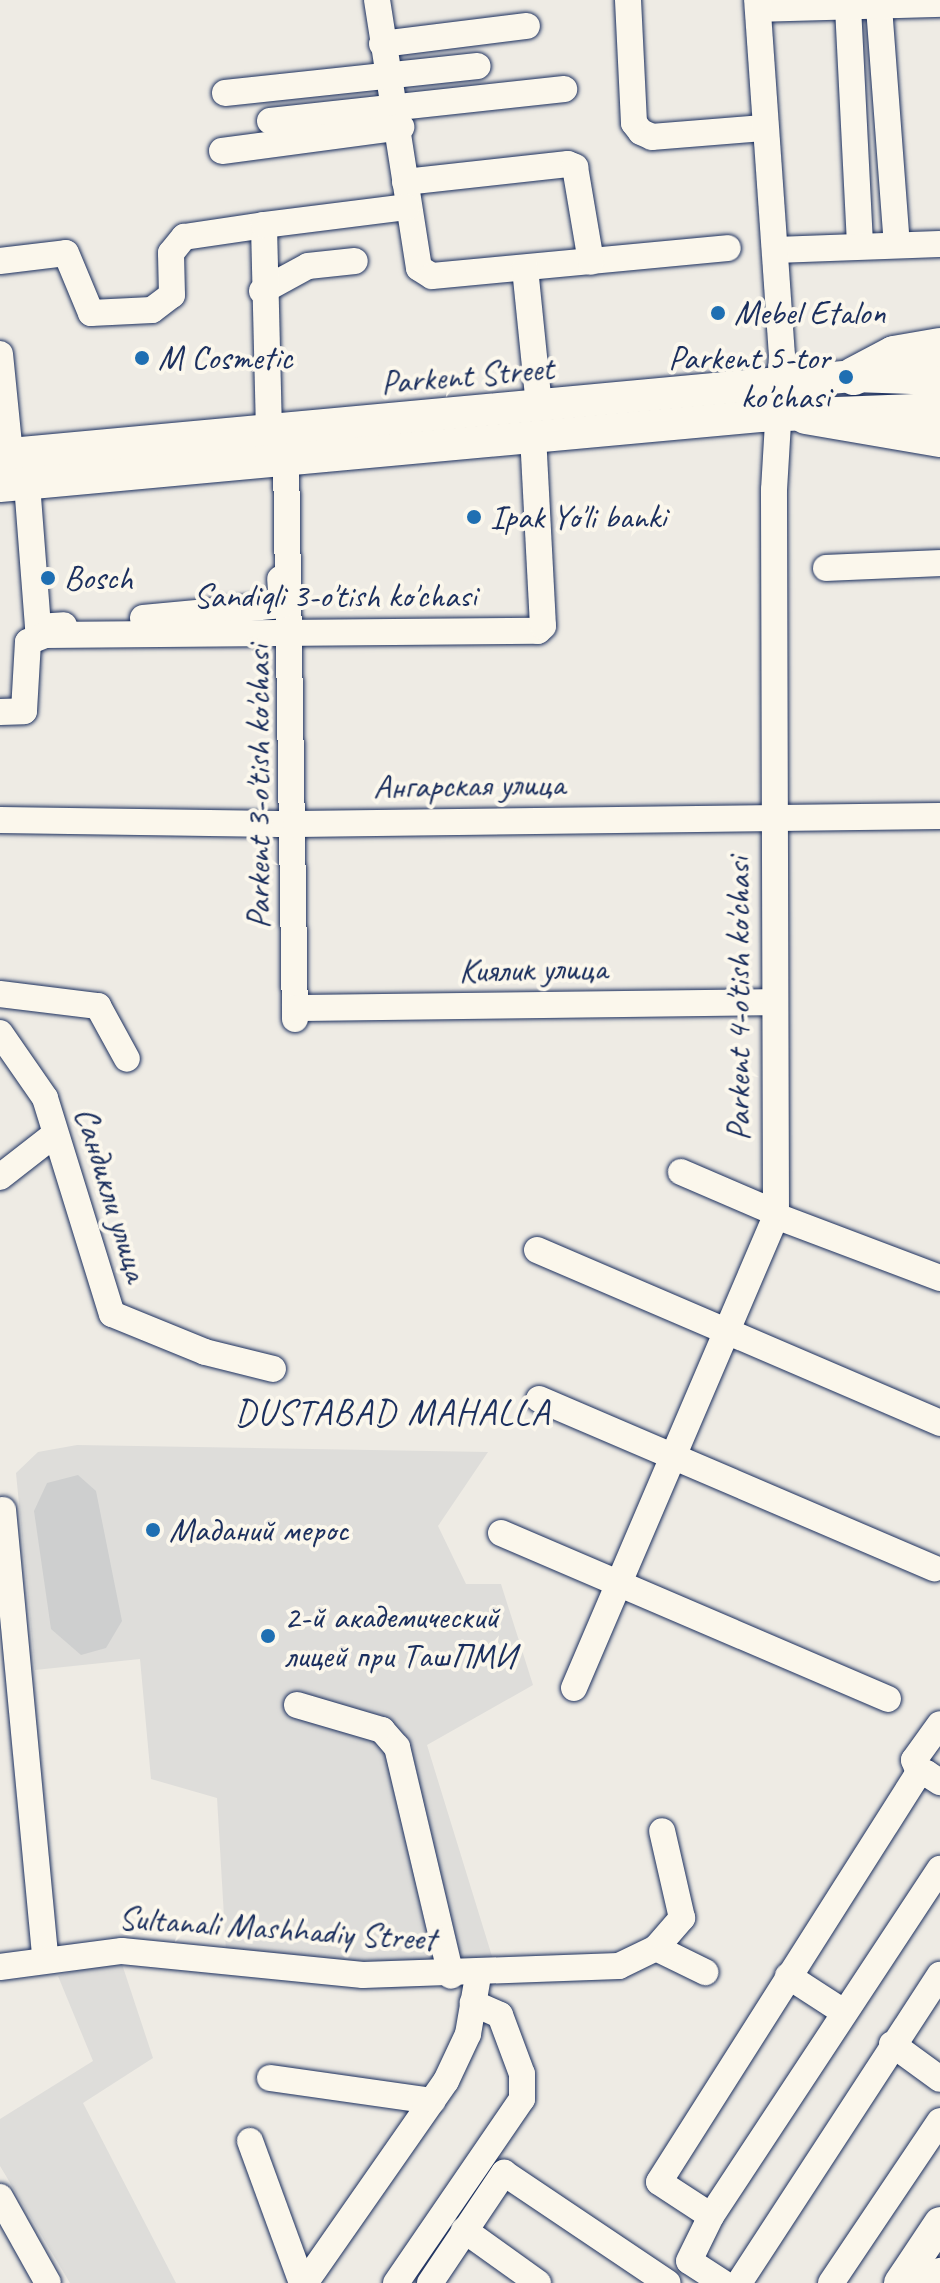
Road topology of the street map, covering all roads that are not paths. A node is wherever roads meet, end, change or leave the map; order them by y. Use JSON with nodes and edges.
{"nodes":[{"id":1,"x":377,"y":0,"type":"edge"},
{"id":2,"x":628,"y":0,"type":"edge"},
{"id":3,"x":940,"y":4,"type":"edge"},
{"id":4,"x":757,"y":5,"type":"edge"},
{"id":5,"x":848,"y":7,"type":"junction"},
{"id":6,"x":879,"y":7,"type":"junction"},
{"id":7,"x":527,"y":26,"type":"dead end"},
{"id":8,"x":382,"y":44,"type":"junction"},
{"id":9,"x":478,"y":66,"type":"dead end"},
{"id":10,"x":388,"y":76,"type":"junction"},
{"id":11,"x":564,"y":89,"type":"dead end"},
{"id":12,"x":225,"y":93,"type":"dead end"},
{"id":13,"x":398,"y":116,"type":"junction"},
{"id":14,"x":270,"y":121,"type":"dead end"},
{"id":15,"x":763,"y":128,"type":"junction"},
{"id":16,"x":222,"y":151,"type":"dead end"},
{"id":17,"x":406,"y":195,"type":"junction"},
{"id":18,"x":264,"y":225,"type":"junction"},
{"id":19,"x":897,"y":244,"type":"junction"},
{"id":20,"x":940,"y":244,"type":"edge"},
{"id":21,"x":860,"y":246,"type":"junction"},
{"id":22,"x":728,"y":248,"type":"dead end"},
{"id":23,"x":775,"y":250,"type":"junction"},
{"id":24,"x":0,"y":261,"type":"edge"},
{"id":25,"x":355,"y":261,"type":"dead end"},
{"id":26,"x":591,"y":262,"type":"junction"},
{"id":27,"x":525,"y":268,"type":"junction"},
{"id":28,"x":262,"y":291,"type":"junction"},
{"id":29,"x":940,"y":347,"type":"edge"},
{"id":30,"x":0,"y":354,"type":"edge"},
{"id":31,"x":854,"y":376,"type":"junction"},
{"id":32,"x":940,"y":379,"type":"edge"},
{"id":33,"x":781,"y":383,"type":"junction"},
{"id":34,"x":940,"y":409,"type":"edge"},
{"id":35,"x":793,"y":415,"type":"junction"},
{"id":36,"x":536,"y":421,"type":"junction"},
{"id":37,"x":940,"y":438,"type":"edge"},
{"id":38,"x":3,"y":450,"type":"edge"},
{"id":39,"x":276,"y":450,"type":"junction"},
{"id":40,"x":13,"y":485,"type":"edge"},
{"id":41,"x":940,"y":563,"type":"edge"},
{"id":42,"x":826,"y":568,"type":"dead end"},
{"id":43,"x":293,"y":630,"type":"junction"},
{"id":44,"x":0,"y":712,"type":"edge"},
{"id":45,"x":773,"y":815,"type":"junction"},
{"id":46,"x":940,"y":816,"type":"edge"},
{"id":47,"x":0,"y":820,"type":"edge"},
{"id":48,"x":296,"y":824,"type":"junction"},
{"id":49,"x":0,"y":994,"type":"edge"},
{"id":50,"x":772,"y":1002,"type":"junction"},
{"id":51,"x":295,"y":1014,"type":"joint"},
{"id":52,"x":0,"y":1033,"type":"edge"},
{"id":53,"x":127,"y":1059,"type":"dead end"},
{"id":54,"x":55,"y":1134,"type":"junction"},
{"id":55,"x":681,"y":1172,"type":"dead end"},
{"id":56,"x":0,"y":1177,"type":"edge"},
{"id":57,"x":776,"y":1214,"type":"junction"},
{"id":58,"x":537,"y":1250,"type":"dead end"},
{"id":59,"x":940,"y":1278,"type":"edge"},
{"id":60,"x":730,"y":1335,"type":"junction"},
{"id":61,"x":273,"y":1369,"type":"dead end"},
{"id":62,"x":539,"y":1399,"type":"dead end"},
{"id":63,"x":940,"y":1423,"type":"edge"},
{"id":64,"x":677,"y":1461,"type":"junction"},
{"id":65,"x":3,"y":1510,"type":"dead end"},
{"id":66,"x":501,"y":1533,"type":"dead end"},
{"id":67,"x":934,"y":1568,"type":"dead end"},
{"id":68,"x":622,"y":1585,"type":"junction"},
{"id":69,"x":574,"y":1688,"type":"dead end"},
{"id":70,"x":888,"y":1699,"type":"dead end"},
{"id":71,"x":297,"y":1705,"type":"dead end"},
{"id":72,"x":940,"y":1724,"type":"edge"},
{"id":73,"x":930,"y":1778,"type":"edge"},
{"id":74,"x":662,"y":1831,"type":"dead end"},
{"id":75,"x":940,"y":1869,"type":"edge"},
{"id":76,"x":656,"y":1948,"type":"junction"},
{"id":77,"x":45,"y":1957,"type":"junction"},
{"id":78,"x":0,"y":1967,"type":"edge"},
{"id":79,"x":705,"y":1972,"type":"dead end"},
{"id":80,"x":940,"y":1975,"type":"edge"},
{"id":81,"x":451,"y":1976,"type":"junction"},
{"id":82,"x":478,"y":1976,"type":"junction"},
{"id":83,"x":788,"y":1976,"type":"junction"},
{"id":84,"x":473,"y":2003,"type":"junction"},
{"id":85,"x":842,"y":2011,"type":"junction"},
{"id":86,"x":892,"y":2044,"type":"junction"},
{"id":87,"x":270,"y":2078,"type":"dead end"},
{"id":88,"x":940,"y":2079,"type":"edge"},
{"id":89,"x":432,"y":2101,"type":"junction"},
{"id":90,"x":940,"y":2121,"type":"edge"},
{"id":91,"x":250,"y":2141,"type":"dead end"},
{"id":92,"x":0,"y":2197,"type":"edge"},
{"id":93,"x":711,"y":2216,"type":"junction"},
{"id":94,"x":940,"y":2223,"type":"edge"},
{"id":95,"x":464,"y":2230,"type":"junction"},
{"id":96,"x":940,"y":2274,"type":"edge"},
{"id":97,"x":436,"y":2281,"type":"edge"},
{"id":98,"x":48,"y":2283,"type":"edge"},
{"id":99,"x":304,"y":2283,"type":"edge"},
{"id":100,"x":396,"y":2283,"type":"edge"},
{"id":101,"x":538,"y":2283,"type":"edge"},
{"id":102,"x":668,"y":2283,"type":"edge"},
{"id":103,"x":723,"y":2283,"type":"edge"},
{"id":104,"x":739,"y":2283,"type":"edge"},
{"id":105,"x":831,"y":2283,"type":"edge"},
{"id":106,"x":900,"y":2283,"type":"edge"},
{"id":107,"x":934,"y":2283,"type":"edge"}],
"edges":[{"from":1,"to":8,"type":"street"},
{"from":2,"to":15,"type":"street"},
{"from":3,"to":6,"type":"street"},
{"from":4,"to":5,"type":"street"},
{"from":4,"to":15,"type":"street","name":"Parkent 4-o'tish ko'chasi"},
{"from":5,"to":6,"type":"street"},
{"from":5,"to":21,"type":"street"},
{"from":6,"to":19,"type":"street"},
{"from":7,"to":8,"type":"street"},
{"from":8,"to":10,"type":"street"},
{"from":9,"to":10,"type":"street"},
{"from":10,"to":12,"type":"street"},
{"from":10,"to":13,"type":"street"},
{"from":11,"to":13,"type":"street"},
{"from":13,"to":14,"type":"street"},
{"from":13,"to":16,"type":"street"},
{"from":13,"to":17,"type":"street"},
{"from":15,"to":23,"type":"street","name":"Parkent 4-o'tish ko'chasi"},
{"from":17,"to":18,"type":"street"},
{"from":17,"to":26,"type":"street"},
{"from":17,"to":27,"type":"street"},
{"from":18,"to":24,"type":"street"},
{"from":18,"to":28,"type":"street"},
{"from":19,"to":20,"type":"street"},
{"from":19,"to":21,"type":"street"},
{"from":21,"to":23,"type":"street"},
{"from":22,"to":26,"type":"street"},
{"from":23,"to":33,"type":"street","name":"Parkent 4-o'tish ko'chasi"},
{"from":25,"to":28,"type":"street"},
{"from":26,"to":27,"type":"street"},
{"from":27,"to":36,"type":"street"},
{"from":28,"to":39,"type":"street"},
{"from":29,"to":31,"type":"highway"},
{"from":30,"to":38,"type":"street"},
{"from":31,"to":32,"type":"main road","name":"Parkent Street"},
{"from":31,"to":33,"type":"main road","name":"Parkent Street"},
{"from":33,"to":35,"type":"street","name":"Parkent 4-o'tish ko'chasi"},
{"from":33,"to":36,"type":"main road","name":"Parkent Street"},
{"from":34,"to":35,"type":"main road","name":"Parkent Street"},
{"from":35,"to":36,"type":"main road","name":"Parkent Street"},
{"from":35,"to":37,"type":"highway"},
{"from":35,"to":45,"type":"street","name":"Parkent 4-o'tish ko'chasi"},
{"from":36,"to":39,"type":"main road","name":"Parkent Street"},
{"from":36,"to":43,"type":"street","name":"Sandiqli 3-o'tish ko'chasi"},
{"from":38,"to":39,"type":"main road","name":"Parkent Street"},
{"from":39,"to":40,"type":"main road","name":"Parkent Street"},
{"from":39,"to":40,"type":"street"},
{"from":39,"to":43,"type":"street","name":"Parkent 3-o'tish ko'chasi"},
{"from":41,"to":42,"type":"street"},
{"from":43,"to":44,"type":"street","name":"Sandiqli 3-o'tish ko'chasi"},
{"from":43,"to":48,"type":"street","name":"Parkent 3-o'tish ko'chasi"},
{"from":45,"to":46,"type":"street","name":"Ангарская улица"},
{"from":45,"to":48,"type":"street","name":"Ангарская улица"},
{"from":45,"to":50,"type":"street","name":"Parkent 4-o'tish ko'chasi"},
{"from":47,"to":48,"type":"street","name":"Ангарская улица"},
{"from":48,"to":51,"type":"street","name":"Parkent 3-o'tish ko'chasi"},
{"from":49,"to":53,"type":"street","name":"Сандикли улица"},
{"from":50,"to":51,"type":"street","name":"Киялик улица"},
{"from":50,"to":57,"type":"street","name":"Parkent 4-o'tish ko'chasi"},
{"from":52,"to":54,"type":"street","name":"Сандикли улица"},
{"from":54,"to":56,"type":"street"},
{"from":54,"to":61,"type":"street","name":"Сандикли улица"},
{"from":55,"to":57,"type":"street"},
{"from":57,"to":59,"type":"street"},
{"from":57,"to":60,"type":"street","name":"Parkent 4-o'tish ko'chasi"},
{"from":58,"to":60,"type":"street"},
{"from":60,"to":63,"type":"street"},
{"from":60,"to":64,"type":"street","name":"Parkent 4-o'tish ko'chasi"},
{"from":62,"to":64,"type":"street"},
{"from":64,"to":67,"type":"street"},
{"from":64,"to":68,"type":"street","name":"Parkent 4-o'tish ko'chasi"},
{"from":65,"to":77,"type":"street"},
{"from":66,"to":68,"type":"street"},
{"from":68,"to":69,"type":"street","name":"Parkent 4-o'tish ko'chasi"},
{"from":68,"to":70,"type":"street"},
{"from":71,"to":81,"type":"street"},
{"from":72,"to":73,"type":"street"},
{"from":73,"to":83,"type":"street"},
{"from":74,"to":76,"type":"street","name":"Sultanali Mashhadiy Street"},
{"from":75,"to":85,"type":"street"},
{"from":76,"to":79,"type":"street"},
{"from":76,"to":82,"type":"street","name":"Sultanali Mashhadiy Street"},
{"from":77,"to":78,"type":"street","name":"Sultanali Mashhadiy Street"},
{"from":77,"to":81,"type":"street","name":"Sultanali Mashhadiy Street"},
{"from":80,"to":86,"type":"street"},
{"from":81,"to":82,"type":"street","name":"Sultanali Mashhadiy Street"},
{"from":82,"to":84,"type":"street"},
{"from":83,"to":85,"type":"street"},
{"from":83,"to":93,"type":"street"},
{"from":84,"to":89,"type":"street"},
{"from":84,"to":100,"type":"street"},
{"from":85,"to":93,"type":"street"},
{"from":86,"to":88,"type":"street"},
{"from":86,"to":104,"type":"street"},
{"from":87,"to":89,"type":"street"},
{"from":89,"to":99,"type":"street"},
{"from":90,"to":105,"type":"street"},
{"from":91,"to":99,"type":"street"},
{"from":92,"to":98,"type":"street"},
{"from":93,"to":103,"type":"street"},
{"from":94,"to":106,"type":"main road"},
{"from":95,"to":97,"type":"street"},
{"from":95,"to":101,"type":"street"},
{"from":95,"to":102,"type":"street"},
{"from":96,"to":107,"type":"main road"}]}
